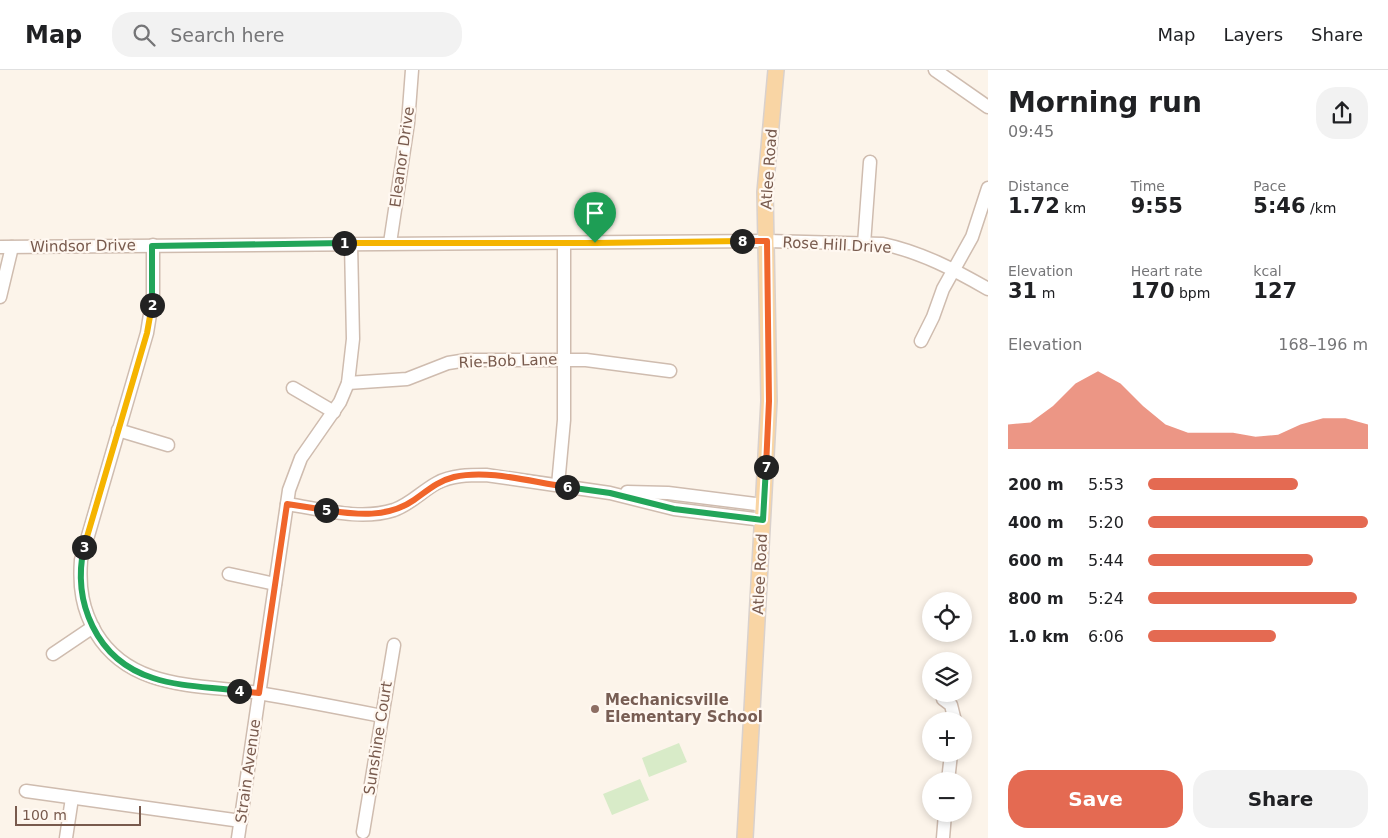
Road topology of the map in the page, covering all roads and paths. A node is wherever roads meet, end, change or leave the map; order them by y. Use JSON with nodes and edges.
{"nodes":[{"id":1,"x":412,"y":70,"type":"edge"},
{"id":2,"x":776,"y":70,"type":"edge"},
{"id":3,"x":935,"y":70,"type":"edge"},
{"id":4,"x":988,"y":108,"type":"edge"},
{"id":5,"x":870,"y":162,"type":"dead end"},
{"id":6,"x":988,"y":188,"type":"edge"},
{"id":7,"x":767,"y":241,"type":"junction"},
{"id":8,"x":350,"y":243,"type":"junction"},
{"id":9,"x":390,"y":243,"type":"junction"},
{"id":10,"x":564,"y":243,"type":"junction"},
{"id":11,"x":864,"y":244,"type":"junction"},
{"id":12,"x":152,"y":246,"type":"junction"},
{"id":13,"x":6,"y":247,"type":"edge"},
{"id":14,"x":955,"y":270,"type":"junction"},
{"id":15,"x":988,"y":290,"type":"edge"},
{"id":16,"x":0,"y":297,"type":"edge"},
{"id":17,"x":921,"y":341,"type":"dead end"},
{"id":18,"x":564,"y":359,"type":"junction"},
{"id":19,"x":670,"y":371,"type":"dead end"},
{"id":20,"x":348,"y":384,"type":"junction"},
{"id":21,"x":293,"y":388,"type":"dead end"},
{"id":22,"x":334,"y":412,"type":"junction"},
{"id":23,"x":118,"y":430,"type":"junction"},
{"id":24,"x":168,"y":445,"type":"dead end"},
{"id":25,"x":558,"y":486,"type":"junction"},
{"id":26,"x":287,"y":504,"type":"junction"},
{"id":27,"x":763,"y":512,"type":"junction"},
{"id":28,"x":228,"y":574,"type":"dead end"},
{"id":29,"x":275,"y":584,"type":"junction"},
{"id":30,"x":93,"y":627,"type":"junction"},
{"id":31,"x":394,"y":645,"type":"dead end"},
{"id":32,"x":53,"y":654,"type":"dead end"},
{"id":33,"x":259,"y":693,"type":"junction"},
{"id":34,"x":382,"y":716,"type":"junction"},
{"id":35,"x":26,"y":791,"type":"dead end"},
{"id":36,"x":72,"y":798,"type":"junction"},
{"id":37,"x":241,"y":821,"type":"junction"},
{"id":38,"x":944,"y":822,"type":"edge"},
{"id":39,"x":363,"y":832,"type":"dead end"},
{"id":40,"x":66,"y":838,"type":"edge"},
{"id":41,"x":238,"y":838,"type":"edge"},
{"id":42,"x":745,"y":838,"type":"edge"},
{"id":43,"x":943,"y":838,"type":"edge"}],
"edges":[{"from":1,"to":9,"type":"street","name":"Eleanor Drive"},
{"from":2,"to":7,"type":"main road","name":"Atlee Road"},
{"from":3,"to":4,"type":"street"},
{"from":5,"to":11,"type":"street"},
{"from":6,"to":14,"type":"street"},
{"from":7,"to":10,"type":"street","name":"Windsor Drive"},
{"from":7,"to":11,"type":"street","name":"Rose Hill Drive"},
{"from":7,"to":27,"type":"main road","name":"Atlee Road"},
{"from":8,"to":9,"type":"street","name":"Windsor Drive"},
{"from":8,"to":12,"type":"street","name":"Windsor Drive"},
{"from":8,"to":20,"type":"street","name":"Strain Avenue"},
{"from":9,"to":10,"type":"street","name":"Windsor Drive"},
{"from":10,"to":18,"type":"street"},
{"from":11,"to":14,"type":"street","name":"Rose Hill Drive"},
{"from":12,"to":13,"type":"street","name":"Windsor Drive"},
{"from":12,"to":23,"type":"street"},
{"from":13,"to":16,"type":"street"},
{"from":14,"to":15,"type":"street","name":"Rose Hill Drive"},
{"from":14,"to":17,"type":"street"},
{"from":18,"to":19,"type":"street","name":"Rie-Bob Lane"},
{"from":18,"to":20,"type":"street","name":"Rie-Bob Lane"},
{"from":18,"to":25,"type":"street"},
{"from":20,"to":22,"type":"street","name":"Strain Avenue"},
{"from":21,"to":22,"type":"street"},
{"from":22,"to":26,"type":"street","name":"Strain Avenue"},
{"from":23,"to":24,"type":"street"},
{"from":23,"to":30,"type":"street"},
{"from":25,"to":26,"type":"street"},
{"from":25,"to":27,"type":"street"},
{"from":26,"to":29,"type":"street","name":"Strain Avenue"},
{"from":27,"to":42,"type":"main road","name":"Atlee Road"},
{"from":28,"to":29,"type":"street"},
{"from":29,"to":33,"type":"street","name":"Strain Avenue"},
{"from":30,"to":32,"type":"street"},
{"from":30,"to":33,"type":"street"},
{"from":31,"to":34,"type":"street","name":"Sunshine Court"},
{"from":33,"to":34,"type":"street"},
{"from":33,"to":37,"type":"street","name":"Strain Avenue"},
{"from":34,"to":39,"type":"street","name":"Sunshine Court"},
{"from":35,"to":36,"type":"street"},
{"from":36,"to":37,"type":"street"},
{"from":36,"to":40,"type":"street"},
{"from":37,"to":41,"type":"street","name":"Strain Avenue"},
{"from":38,"to":43,"type":"street"}]}
